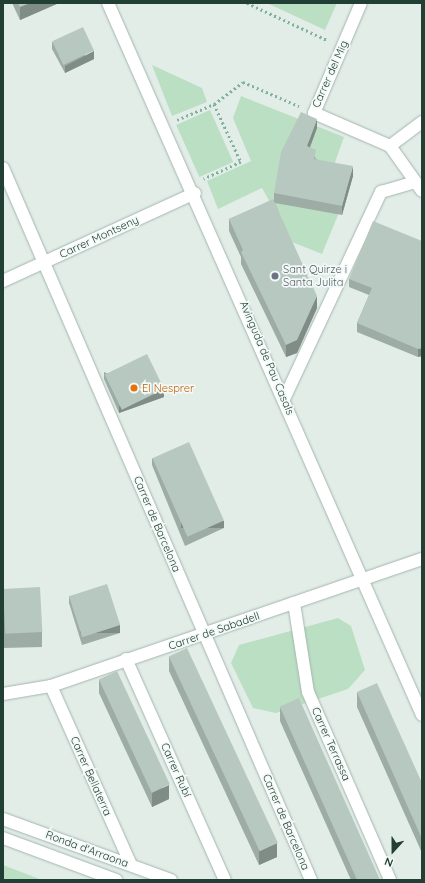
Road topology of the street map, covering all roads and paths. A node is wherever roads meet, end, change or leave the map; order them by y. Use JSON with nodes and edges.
{"nodes":[{"id":1,"x":108,"y":3,"type":"edge"},
{"id":2,"x":246,"y":3,"type":"edge"},
{"id":3,"x":361,"y":3,"type":"edge"},
{"id":4,"x":342,"y":47,"type":"junction"},
{"id":5,"x":214,"y":104,"type":"junction"},
{"id":6,"x":314,"y":113,"type":"junction"},
{"id":7,"x":422,"y":122,"type":"edge"},
{"id":8,"x":164,"y":126,"type":"junction"},
{"id":9,"x":390,"y":146,"type":"junction"},
{"id":10,"x":3,"y":168,"type":"edge"},
{"id":11,"x":419,"y":186,"type":"edge"},
{"id":12,"x":193,"y":189,"type":"junction"},
{"id":13,"x":44,"y":262,"type":"junction"},
{"id":14,"x":3,"y":281,"type":"edge"},
{"id":15,"x":284,"y":399,"type":"junction"},
{"id":16,"x":422,"y":559,"type":"edge"},
{"id":17,"x":360,"y":578,"type":"junction"},
{"id":18,"x":294,"y":603,"type":"junction"},
{"id":19,"x":205,"y":635,"type":"junction"},
{"id":20,"x":126,"y":659,"type":"junction"},
{"id":21,"x":51,"y":686,"type":"junction"},
{"id":22,"x":3,"y":694,"type":"edge"},
{"id":23,"x":422,"y":715,"type":"edge"},
{"id":24,"x":3,"y":819,"type":"edge"},
{"id":25,"x":3,"y":838,"type":"edge"},
{"id":26,"x":131,"y":865,"type":"junction"},
{"id":27,"x":116,"y":880,"type":"edge"},
{"id":28,"x":171,"y":880,"type":"edge"},
{"id":29,"x":225,"y":880,"type":"edge"},
{"id":30,"x":311,"y":880,"type":"edge"},
{"id":31,"x":390,"y":880,"type":"edge"}],
"edges":[{"from":1,"to":8,"type":"street","name":"Avinguda de Pau Casals"},
{"from":2,"to":4,"type":"path"},
{"from":3,"to":4,"type":"street","name":"Carrer del Mig"},
{"from":4,"to":6,"type":"street","name":"Carrer del Mig"},
{"from":5,"to":6,"type":"path"},
{"from":5,"to":8,"type":"path"},
{"from":5,"to":12,"type":"path"},
{"from":6,"to":9,"type":"street","name":"Carrer del Mig"},
{"from":7,"to":9,"type":"street"},
{"from":8,"to":12,"type":"street","name":"Avinguda de Pau Casals"},
{"from":9,"to":11,"type":"street"},
{"from":10,"to":13,"type":"street","name":"Carrer de Barcelona"},
{"from":11,"to":15,"type":"street"},
{"from":12,"to":13,"type":"street","name":"Carrer Montseny"},
{"from":12,"to":15,"type":"street","name":"Avinguda de Pau Casals"},
{"from":13,"to":14,"type":"street","name":"Carrer Montseny"},
{"from":13,"to":19,"type":"street","name":"Carrer de Barcelona"},
{"from":15,"to":17,"type":"street","name":"Avinguda de Pau Casals"},
{"from":16,"to":17,"type":"street","name":"Carrer de Sabadell"},
{"from":17,"to":18,"type":"street","name":"Carrer de Sabadell"},
{"from":17,"to":23,"type":"street","name":"Avinguda de Pau Casals"},
{"from":18,"to":19,"type":"street","name":"Carrer de Sabadell"},
{"from":18,"to":31,"type":"street","name":"Carrer Terrassa"},
{"from":19,"to":20,"type":"street","name":"Carrer de Sabadell"},
{"from":19,"to":30,"type":"street","name":"Carrer de Barcelona"},
{"from":20,"to":21,"type":"street","name":"Carrer de Sabadell"},
{"from":20,"to":29,"type":"street","name":"Carrer Rubí"},
{"from":21,"to":22,"type":"street","name":"Carrer de Sabadell"},
{"from":21,"to":26,"type":"street","name":"Carrer Bellaterra"},
{"from":24,"to":26,"type":"street","name":"Ronda d'Arraona"},
{"from":25,"to":27,"type":"street","name":"Ronda d'Arraona"},
{"from":26,"to":28,"type":"street","name":"Ronda d'Arraona"}]}
